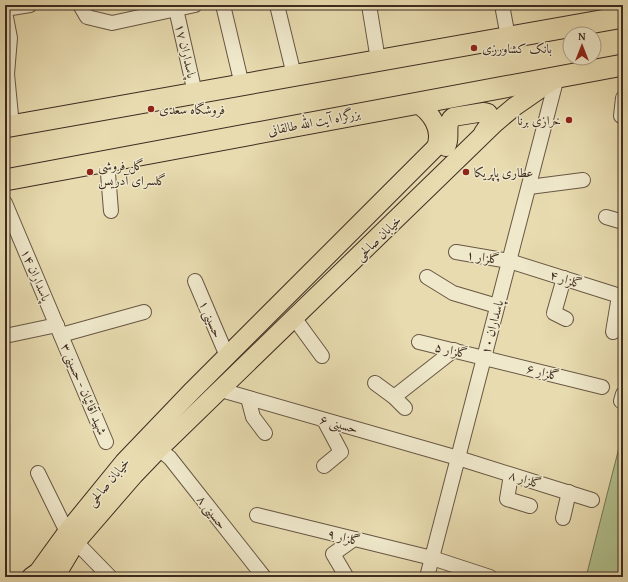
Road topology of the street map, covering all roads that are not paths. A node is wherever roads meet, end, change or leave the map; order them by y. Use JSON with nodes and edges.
{"nodes":[{"id":1,"x":30,"y":5,"type":"edge"},
{"id":2,"x":80,"y":5,"type":"edge"},
{"id":3,"x":195,"y":5,"type":"edge"},
{"id":4,"x":223,"y":5,"type":"edge"},
{"id":5,"x":277,"y":5,"type":"edge"},
{"id":6,"x":369,"y":5,"type":"edge"},
{"id":7,"x":502,"y":5,"type":"edge"},
{"id":8,"x":176,"y":9,"type":"junction"},
{"id":9,"x":5,"y":10,"type":"edge"},
{"id":10,"x":623,"y":17,"type":"edge"},
{"id":11,"x":508,"y":37,"type":"junction"},
{"id":12,"x":378,"y":60,"type":"junction"},
{"id":13,"x":623,"y":65,"type":"edge"},
{"id":14,"x":294,"y":76,"type":"junction"},
{"id":15,"x":557,"y":77,"type":"junction"},
{"id":16,"x":242,"y":85,"type":"junction"},
{"id":17,"x":195,"y":93,"type":"junction"},
{"id":18,"x":623,"y":98,"type":"edge"},
{"id":19,"x":416,"y":103,"type":"junction"},
{"id":20,"x":621,"y":116,"type":"dead end"},
{"id":21,"x":8,"y":127,"type":"edge"},
{"id":22,"x":483,"y":134,"type":"junction"},
{"id":23,"x":107,"y":161,"type":"junction"},
{"id":24,"x":416,"y":166,"type":"junction"},
{"id":25,"x":5,"y":180,"type":"edge"},
{"id":26,"x":583,"y":180,"type":"dead end"},
{"id":27,"x":528,"y":187,"type":"junction"},
{"id":28,"x":5,"y":203,"type":"edge"},
{"id":29,"x":111,"y":211,"type":"dead end"},
{"id":30,"x":606,"y":217,"type":"dead end"},
{"id":31,"x":623,"y":222,"type":"edge"},
{"id":32,"x":456,"y":252,"type":"dead end"},
{"id":33,"x":509,"y":261,"type":"junction"},
{"id":34,"x":427,"y":277,"type":"dead end"},
{"id":35,"x":564,"y":278,"type":"junction"},
{"id":36,"x":196,"y":281,"type":"dead end"},
{"id":37,"x":621,"y":297,"type":"edge"},
{"id":38,"x":497,"y":306,"type":"junction"},
{"id":39,"x":144,"y":312,"type":"dead end"},
{"id":40,"x":295,"y":319,"type":"junction"},
{"id":41,"x":566,"y":319,"type":"dead end"},
{"id":42,"x":59,"y":330,"type":"junction"},
{"id":43,"x":613,"y":332,"type":"dead end"},
{"id":44,"x":5,"y":336,"type":"edge"},
{"id":45,"x":418,"y":342,"type":"dead end"},
{"id":46,"x":454,"y":350,"type":"junction"},
{"id":47,"x":227,"y":356,"type":"junction"},
{"id":48,"x":322,"y":356,"type":"dead end"},
{"id":49,"x":484,"y":357,"type":"junction"},
{"id":50,"x":375,"y":384,"type":"dead end"},
{"id":51,"x":602,"y":386,"type":"dead end"},
{"id":52,"x":221,"y":390,"type":"junction"},
{"id":53,"x":192,"y":391,"type":"joint"},
{"id":54,"x":394,"y":396,"type":"junction"},
{"id":55,"x":248,"y":398,"type":"junction"},
{"id":56,"x":204,"y":406,"type":"joint"},
{"id":57,"x":405,"y":408,"type":"dead end"},
{"id":58,"x":324,"y":420,"type":"junction"},
{"id":59,"x":265,"y":433,"type":"dead end"},
{"id":60,"x":106,"y":442,"type":"dead end"},
{"id":61,"x":160,"y":449,"type":"junction"},
{"id":62,"x":458,"y":458,"type":"junction"},
{"id":63,"x":324,"y":466,"type":"dead end"},
{"id":64,"x":38,"y":473,"type":"dead end"},
{"id":65,"x":511,"y":475,"type":"junction"},
{"id":66,"x":569,"y":492,"type":"junction"},
{"id":67,"x":592,"y":500,"type":"dead end"},
{"id":68,"x":530,"y":506,"type":"dead end"},
{"id":69,"x":257,"y":515,"type":"dead end"},
{"id":70,"x":563,"y":518,"type":"dead end"},
{"id":71,"x":72,"y":537,"type":"junction"},
{"id":72,"x":354,"y":539,"type":"junction"},
{"id":73,"x":432,"y":558,"type":"junction"},
{"id":74,"x":42,"y":576,"type":"edge"},
{"id":75,"x":346,"y":576,"type":"dead end"},
{"id":76,"x":110,"y":577,"type":"edge"},
{"id":77,"x":264,"y":577,"type":"edge"},
{"id":78,"x":427,"y":577,"type":"edge"},
{"id":79,"x":490,"y":577,"type":"edge"}],
"edges":[{"from":1,"to":9,"type":"street"},
{"from":2,"to":8,"type":"street"},
{"from":3,"to":8,"type":"street"},
{"from":4,"to":16,"type":"street"},
{"from":5,"to":14,"type":"street"},
{"from":6,"to":12,"type":"street"},
{"from":7,"to":11,"type":"street"},
{"from":8,"to":17,"type":"street","name":"پاسداران ۱۷"},
{"from":9,"to":21,"type":"street"},
{"from":10,"to":11,"type":"highway"},
{"from":11,"to":12,"type":"highway"},
{"from":12,"to":14,"type":"highway"},
{"from":13,"to":15,"type":"highway","name":"بزرگراه آیت الله طالقانی"},
{"from":14,"to":16,"type":"highway"},
{"from":15,"to":19,"type":"highway","name":"بزرگراه آیت الله طالقانی"},
{"from":15,"to":22,"type":"main road","name":"خیابان صالحی"},
{"from":15,"to":27,"type":"street","name":"پاسداران ١٠"},
{"from":16,"to":17,"type":"highway"},
{"from":17,"to":21,"type":"highway"},
{"from":18,"to":20,"type":"street"},
{"from":19,"to":23,"type":"highway","name":"بزرگراه آیت الله طالقانی"},
{"from":19,"to":24,"type":"main road","name":"خیابان صالحی"},
{"from":22,"to":24,"type":"main road"},
{"from":22,"to":40,"type":"main road","name":"خیابان صالحی"},
{"from":23,"to":25,"type":"highway","name":"بزرگراه آیت الله طالقانی"},
{"from":23,"to":29,"type":"street"},
{"from":24,"to":47,"type":"main road","name":"خیابان صالحی"},
{"from":26,"to":27,"type":"street"},
{"from":27,"to":33,"type":"street","name":"پاسداران ١٠"},
{"from":28,"to":42,"type":"street","name":"پاسداران ۱۴"},
{"from":30,"to":31,"type":"street"},
{"from":32,"to":33,"type":"street","name":"گلزار ۱"},
{"from":33,"to":35,"type":"street","name":"گلزار ۴"},
{"from":33,"to":38,"type":"street","name":"پاسداران ١٠"},
{"from":34,"to":38,"type":"street"},
{"from":35,"to":37,"type":"street","name":"گلزار ۴"},
{"from":35,"to":41,"type":"street"},
{"from":36,"to":47,"type":"street","name":"حسینی ۱"},
{"from":37,"to":43,"type":"street"},
{"from":38,"to":49,"type":"street","name":"پاسداران ١٠"},
{"from":39,"to":42,"type":"street"},
{"from":40,"to":48,"type":"street"},
{"from":40,"to":52,"type":"main road","name":"خیابان صالحی"},
{"from":42,"to":44,"type":"street"},
{"from":42,"to":60,"type":"street","name":"شهید آقائیان - حسینی ۳"},
{"from":45,"to":46,"type":"street","name":"گلزار ۵"},
{"from":46,"to":49,"type":"street","name":"گلزار ۵"},
{"from":46,"to":54,"type":"street"},
{"from":47,"to":53,"type":"main road","name":"خیابان صالحی"},
{"from":49,"to":51,"type":"street","name":"گلزار ۶"},
{"from":49,"to":62,"type":"street","name":"پاسداران ١٠"},
{"from":50,"to":54,"type":"street"},
{"from":52,"to":55,"type":"street","name":"حسینی ۶"},
{"from":52,"to":56,"type":"main road","name":"خیابان صالحی"},
{"from":53,"to":71,"type":"main road","name":"خيابان صالحی"},
{"from":54,"to":57,"type":"street"},
{"from":55,"to":58,"type":"street","name":"حسینی ۶"},
{"from":55,"to":59,"type":"street"},
{"from":56,"to":61,"type":"main road","name":"خيابان صالحی"},
{"from":58,"to":62,"type":"street","name":"حسینی ۶"},
{"from":58,"to":63,"type":"street"},
{"from":61,"to":71,"type":"main road","name":"خيابان صالحی"},
{"from":61,"to":77,"type":"street","name":"حسینی ۸"},
{"from":62,"to":65,"type":"street","name":"گلزار ۸"},
{"from":62,"to":73,"type":"street","name":"پاسداران ١٠"},
{"from":64,"to":71,"type":"street"},
{"from":65,"to":66,"type":"street","name":"گلزار ۸"},
{"from":65,"to":68,"type":"street"},
{"from":66,"to":67,"type":"street","name":"گلزار ۸"},
{"from":66,"to":70,"type":"street"},
{"from":69,"to":72,"type":"street","name":"گلزار ٩"},
{"from":71,"to":74,"type":"main road","name":"خيابان صالحی"},
{"from":71,"to":76,"type":"street"},
{"from":72,"to":73,"type":"street","name":"گلزار ٩"},
{"from":72,"to":75,"type":"street"},
{"from":73,"to":78,"type":"street","name":"پاسداران ١٠"},
{"from":73,"to":79,"type":"street","name":"گلزار ٩"}]}
